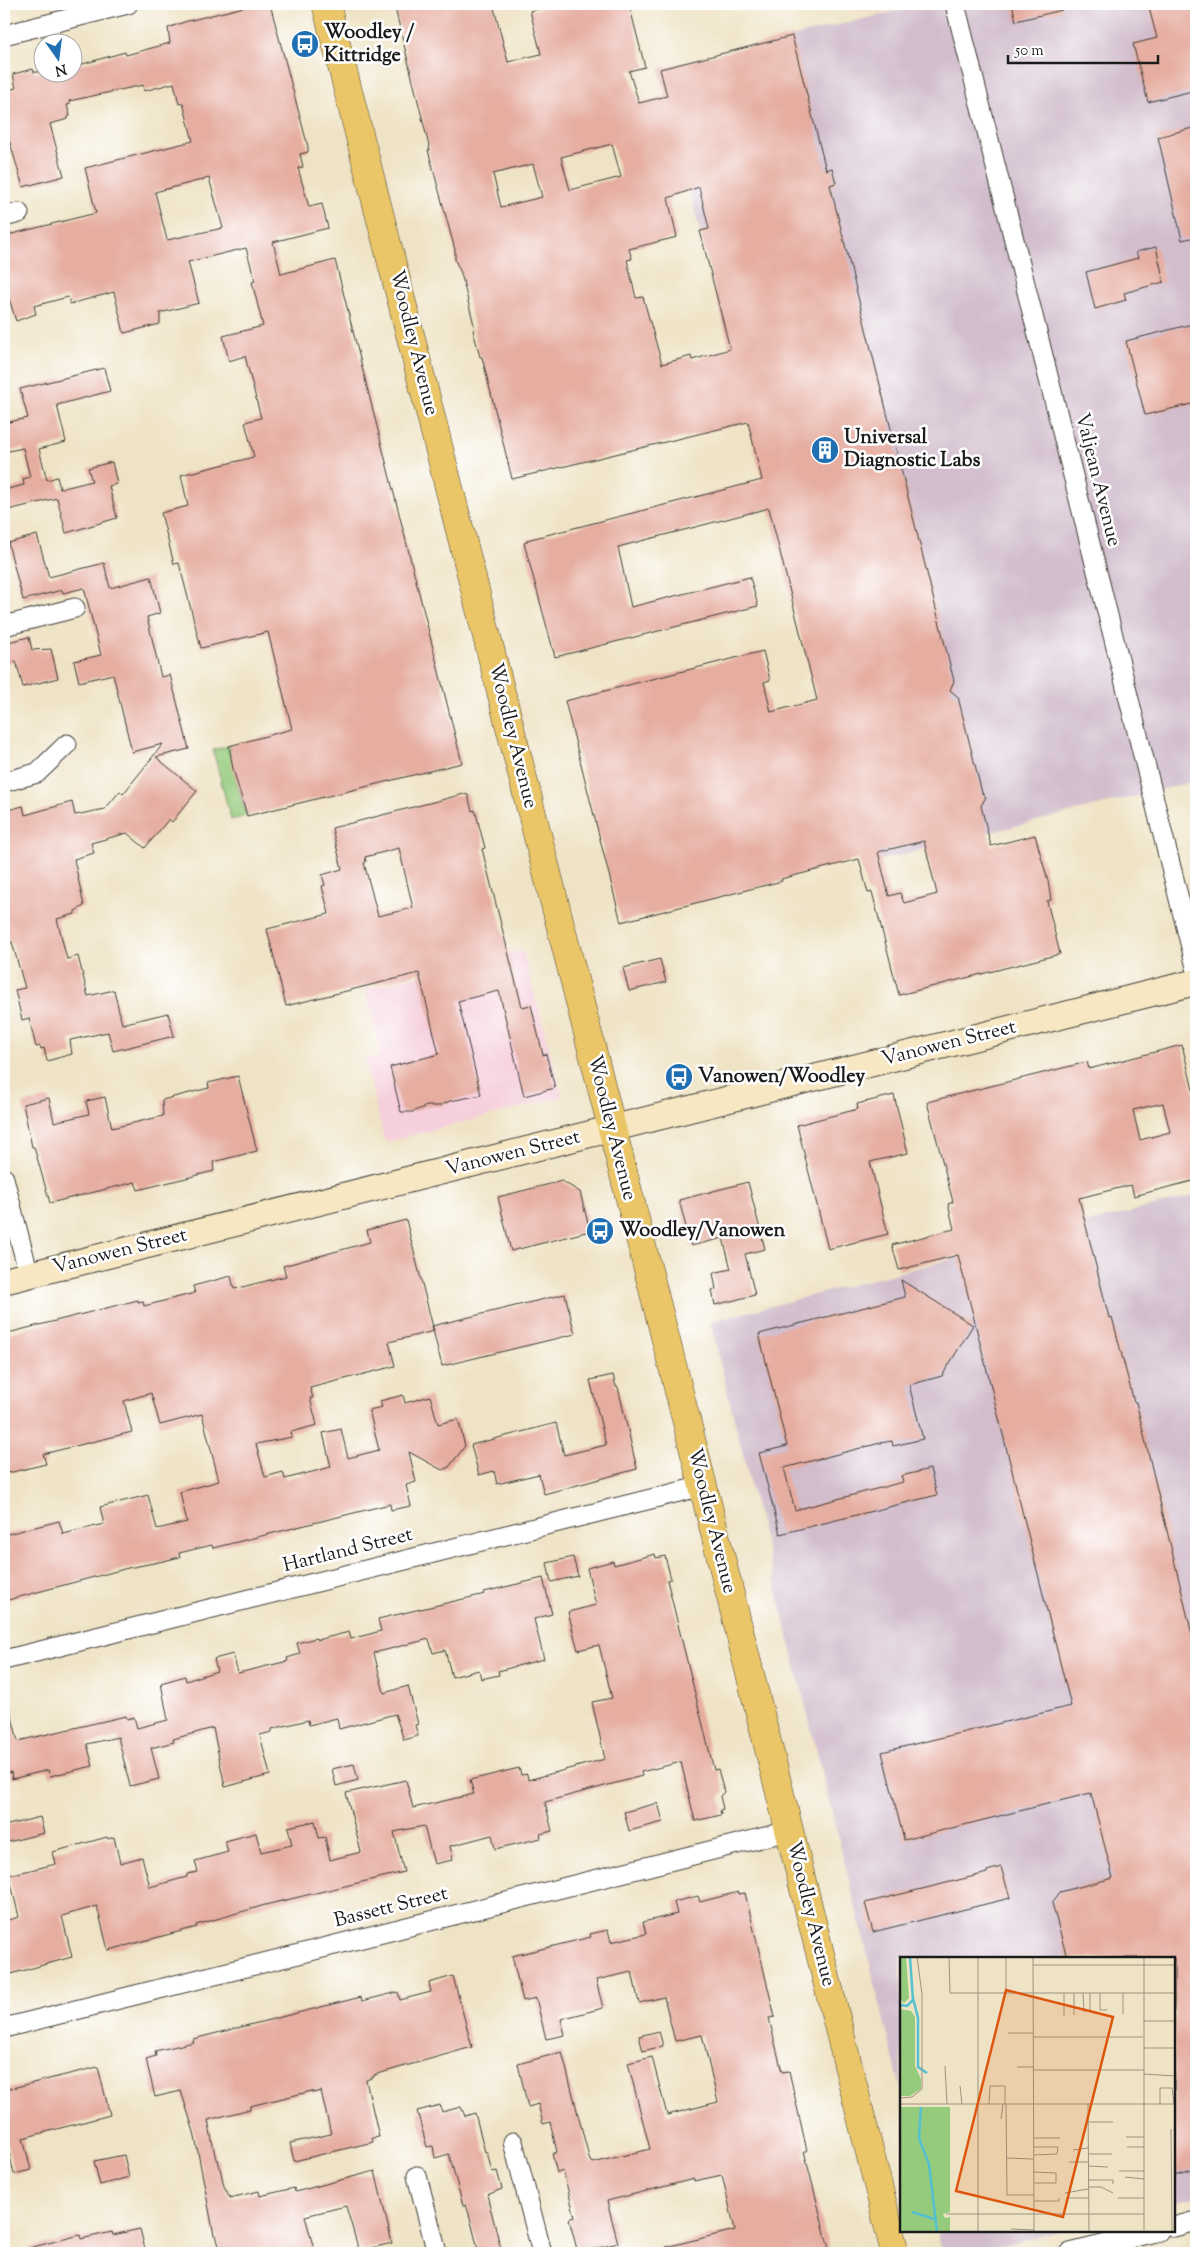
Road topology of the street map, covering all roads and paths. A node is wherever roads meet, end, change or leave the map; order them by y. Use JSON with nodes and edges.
{"nodes":[{"id":1,"x":128,"y":4,"type":"edge"},
{"id":2,"x":326,"y":4,"type":"edge"},
{"id":3,"x":955,"y":4,"type":"edge"},
{"id":4,"x":4,"y":35,"type":"edge"},
{"id":5,"x":75,"y":608,"type":"dead end"},
{"id":6,"x":4,"y":626,"type":"edge"},
{"id":7,"x":67,"y":744,"type":"dead end"},
{"id":8,"x":4,"y":782,"type":"edge"},
{"id":9,"x":1196,"y":967,"type":"edge"},
{"id":10,"x":1196,"y":982,"type":"edge"},
{"id":11,"x":611,"y":1130,"type":"junction"},
{"id":12,"x":4,"y":1178,"type":"edge"},
{"id":13,"x":16,"y":1278,"type":"edge"},
{"id":14,"x":703,"y":1486,"type":"junction"},
{"id":15,"x":4,"y":1660,"type":"edge"},
{"id":16,"x":789,"y":1831,"type":"junction"},
{"id":17,"x":4,"y":2028,"type":"edge"},
{"id":18,"x":513,"y":2142,"type":"dead end"},
{"id":19,"x":417,"y":2176,"type":"dead end"},
{"id":20,"x":1196,"y":2221,"type":"edge"},
{"id":21,"x":1175,"y":2227,"type":"edge"},
{"id":22,"x":1155,"y":2232,"type":"edge"},
{"id":23,"x":437,"y":2253,"type":"edge"},
{"id":24,"x":542,"y":2253,"type":"edge"},
{"id":25,"x":895,"y":2253,"type":"edge"},
{"id":26,"x":1070,"y":2253,"type":"edge"}],
"edges":[{"from":1,"to":4,"type":"street"},
{"from":2,"to":11,"type":"main road","name":"Woodley Avenue"},
{"from":3,"to":9,"type":"street","name":"Valjean Avenue"},
{"from":5,"to":6,"type":"street"},
{"from":7,"to":8,"type":"street"},
{"from":10,"to":11,"type":"main road","name":"Vanowen Street"},
{"from":11,"to":13,"type":"main road","name":"Vanowen Street"},
{"from":11,"to":14,"type":"main road","name":"Woodley Avenue"},
{"from":12,"to":13,"type":"street"},
{"from":14,"to":15,"type":"street","name":"Hartland Street"},
{"from":14,"to":16,"type":"main road","name":"Woodley Avenue"},
{"from":16,"to":17,"type":"street","name":"Bassett Street"},
{"from":16,"to":25,"type":"main road","name":"Woodley Avenue"},
{"from":18,"to":24,"type":"street"},
{"from":19,"to":23,"type":"street"},
{"from":20,"to":21,"type":"street"},
{"from":22,"to":26,"type":"street"}]}
